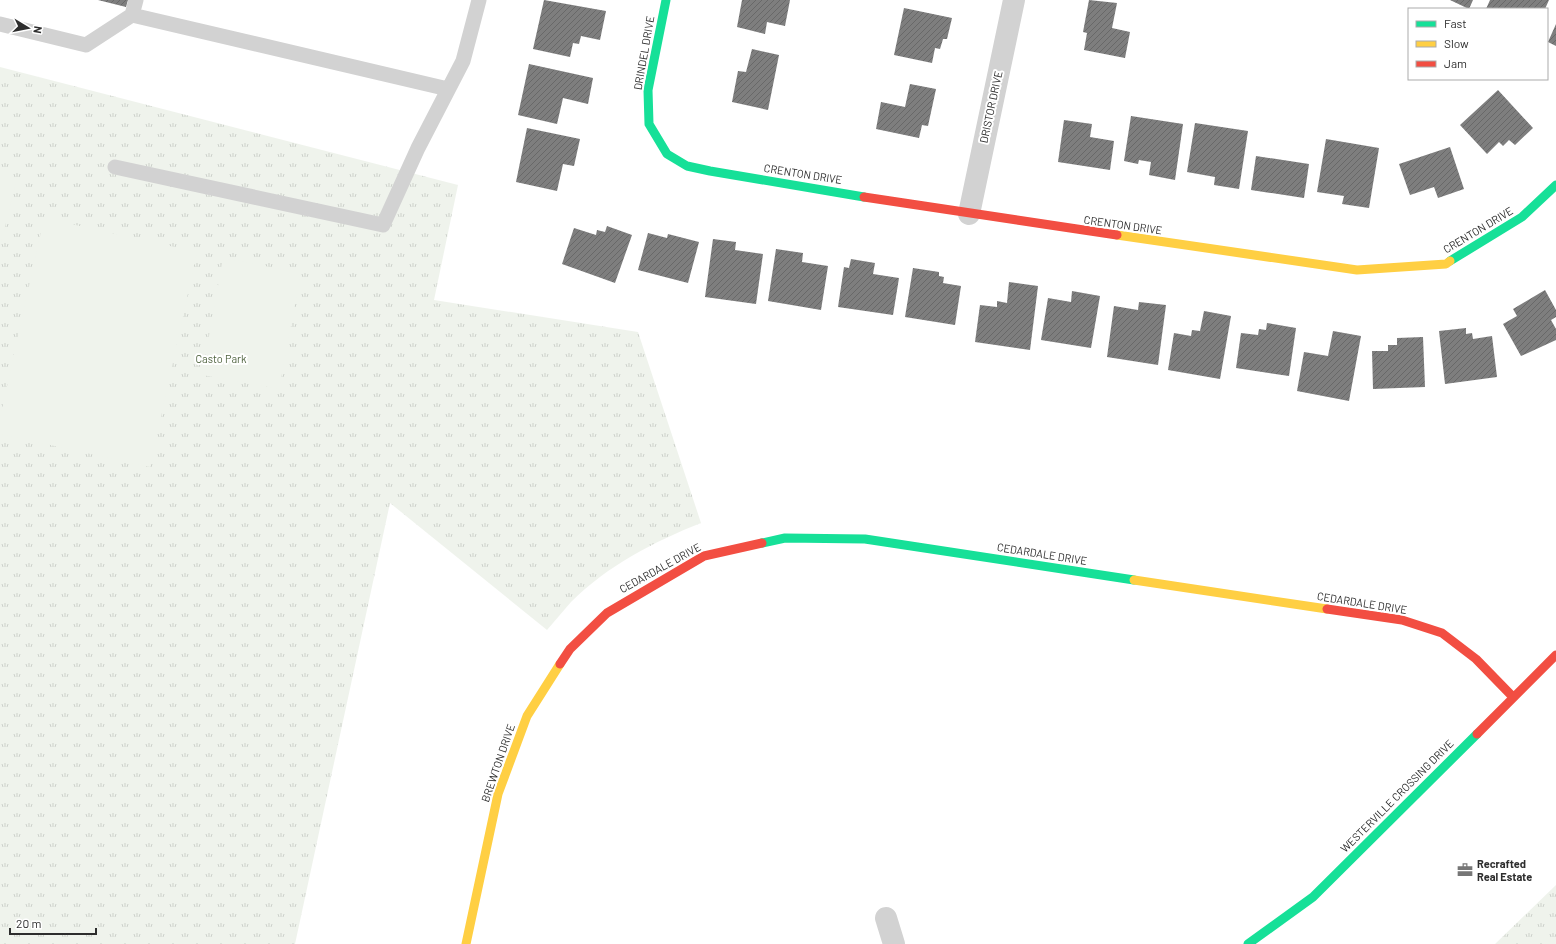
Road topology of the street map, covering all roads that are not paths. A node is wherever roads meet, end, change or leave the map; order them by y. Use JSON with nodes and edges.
{"nodes":[{"id":1,"x":136,"y":0,"type":"edge"},
{"id":2,"x":479,"y":0,"type":"edge"},
{"id":3,"x":666,"y":0,"type":"edge"},
{"id":4,"x":1014,"y":0,"type":"edge"},
{"id":5,"x":132,"y":15,"type":"junction"},
{"id":6,"x":0,"y":24,"type":"edge"},
{"id":7,"x":448,"y":89,"type":"junction"},
{"id":8,"x":667,"y":154,"type":"joint"},
{"id":9,"x":115,"y":167,"type":"dead end"},
{"id":10,"x":1556,"y":185,"type":"edge"},
{"id":11,"x":969,"y":214,"type":"junction"},
{"id":12,"x":570,"y":649,"type":"joint"},
{"id":13,"x":1556,"y":655,"type":"edge"},
{"id":14,"x":1513,"y":697,"type":"junction"},
{"id":15,"x":886,"y":918,"type":"dead end"},
{"id":16,"x":466,"y":944,"type":"edge"},
{"id":17,"x":894,"y":944,"type":"edge"},
{"id":18,"x":1248,"y":944,"type":"edge"}],
"edges":[{"from":1,"to":5,"type":"lane"},
{"from":2,"to":7,"type":"lane"},
{"from":3,"to":8,"type":"street","name":"DRINDEL DRIVE"},
{"from":4,"to":11,"type":"street","name":"DRISTOR DRIVE"},
{"from":5,"to":6,"type":"lane"},
{"from":5,"to":7,"type":"lane"},
{"from":7,"to":9,"type":"lane"},
{"from":8,"to":11,"type":"street","name":"CRENTON DRIVE"},
{"from":10,"to":11,"type":"street","name":"CRENTON DRIVE"},
{"from":12,"to":14,"type":"street","name":"CEDARDALE DRIVE"},
{"from":12,"to":16,"type":"street","name":"BREWTON DRIVE"},
{"from":13,"to":14,"type":"street","name":"WESTERVILLE CROSSING DRIVE"},
{"from":14,"to":18,"type":"street","name":"WESTERVILLE CROSSING DRIVE"},
{"from":15,"to":17,"type":"street"}]}
